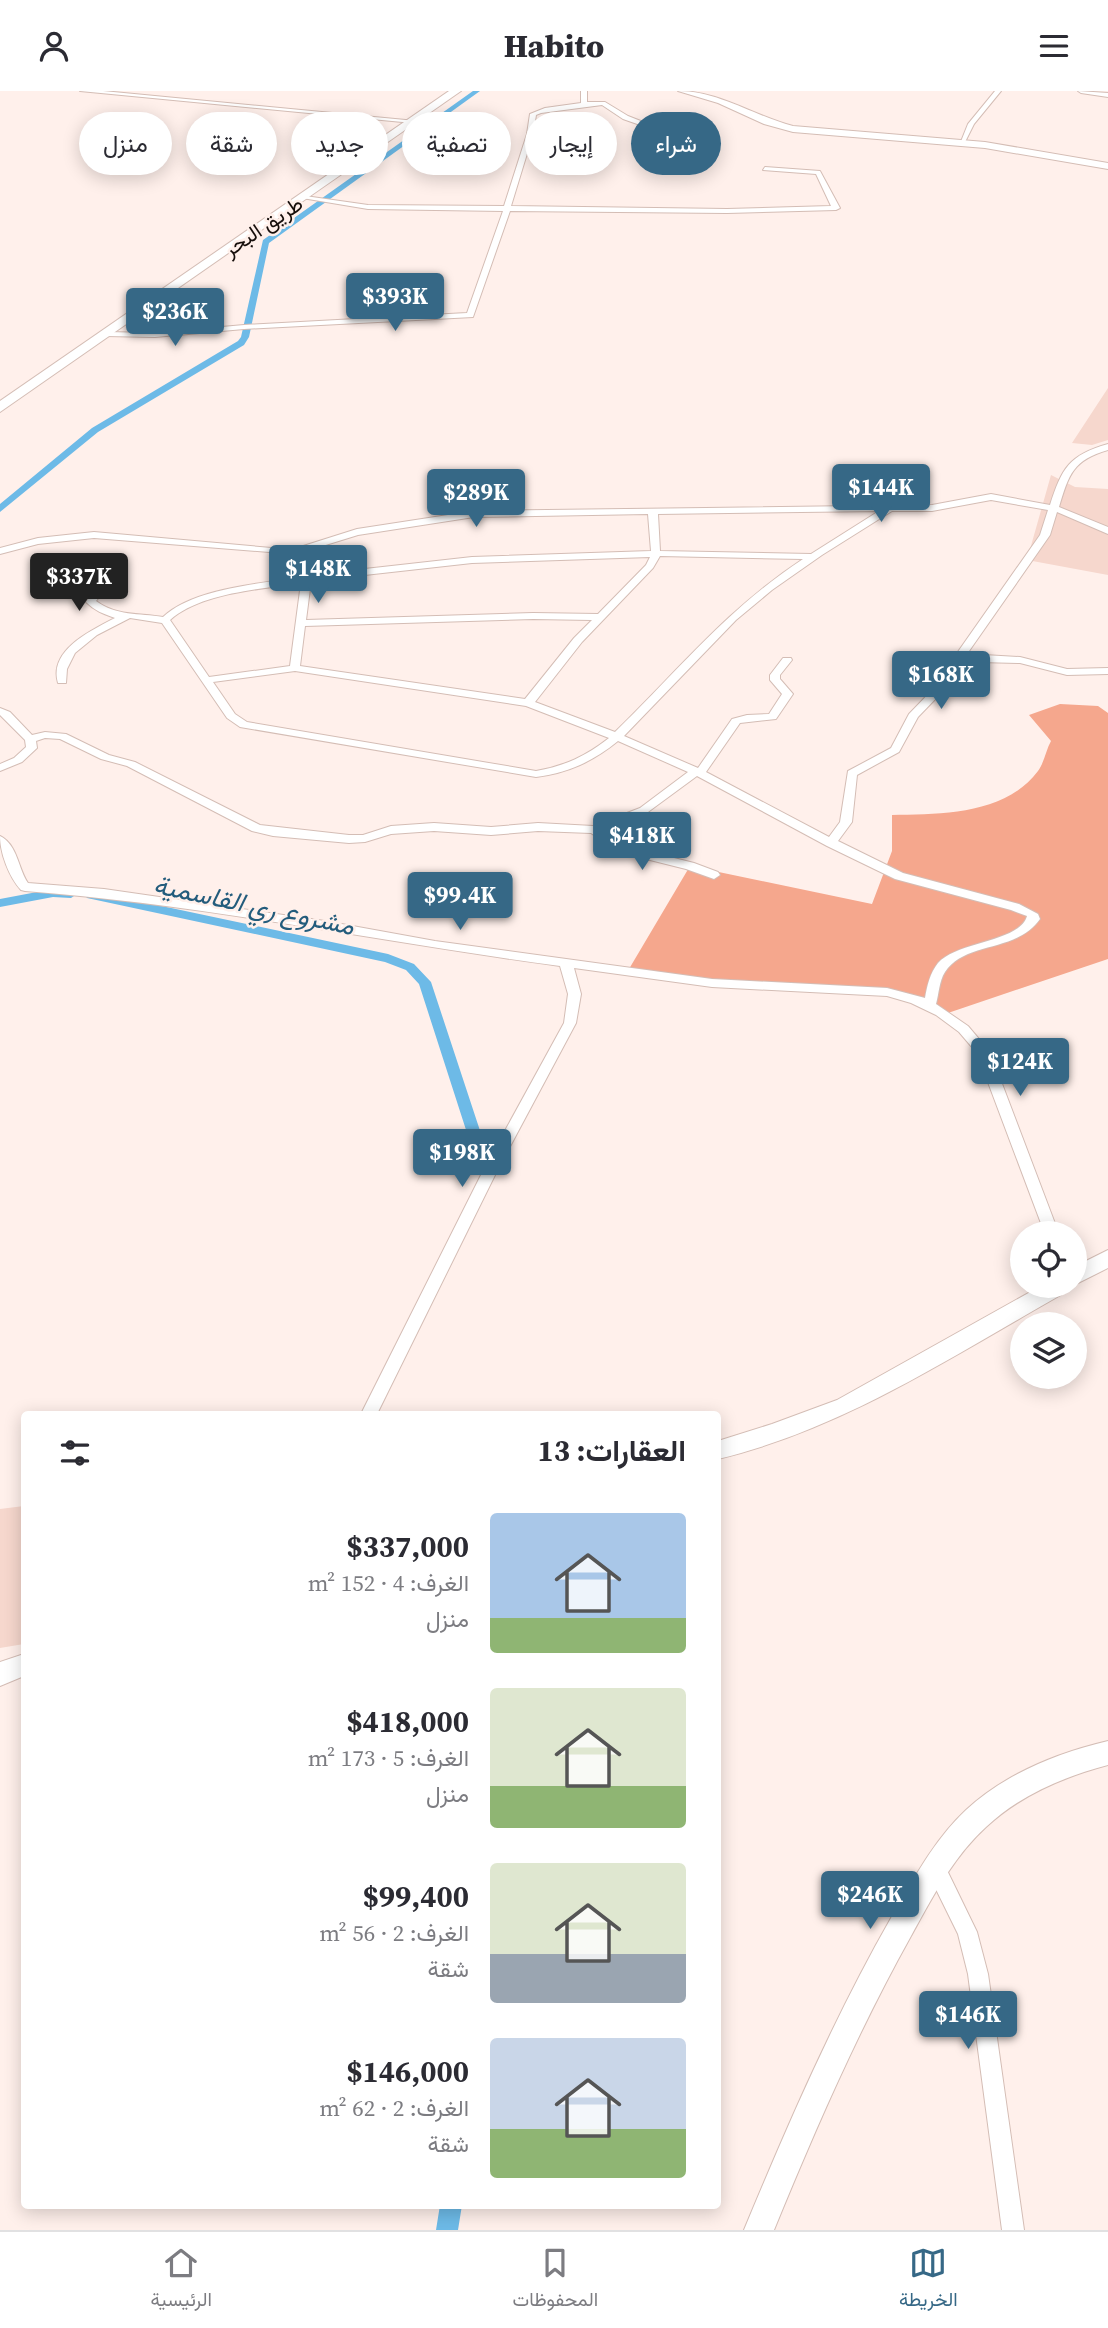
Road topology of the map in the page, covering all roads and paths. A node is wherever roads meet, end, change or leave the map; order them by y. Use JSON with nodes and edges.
{"nodes":[{"id":1,"x":83,"y":91,"type":"edge"},
{"id":2,"x":456,"y":91,"type":"edge"},
{"id":3,"x":584,"y":91,"type":"edge"},
{"id":4,"x":682,"y":91,"type":"edge"},
{"id":5,"x":998,"y":91,"type":"edge"},
{"id":6,"x":1081,"y":91,"type":"edge"},
{"id":7,"x":1108,"y":95,"type":"edge"},
{"id":8,"x":584,"y":104,"type":"junction"},
{"id":9,"x":426,"y":112,"type":"edge"},
{"id":10,"x":402,"y":120,"type":"edge"},
{"id":11,"x":631,"y":120,"type":"edge"},
{"id":12,"x":402,"y":130,"type":"edge"},
{"id":13,"x":962,"y":143,"type":"junction"},
{"id":14,"x":1108,"y":166,"type":"edge"},
{"id":15,"x":765,"y":169,"type":"dead end"},
{"id":16,"x":316,"y":200,"type":"junction"},
{"id":17,"x":507,"y":207,"type":"junction"},
{"id":18,"x":105,"y":334,"type":"junction"},
{"id":19,"x":0,"y":408,"type":"edge"},
{"id":20,"x":1108,"y":447,"type":"edge"},
{"id":21,"x":1053,"y":508,"type":"junction"},
{"id":22,"x":889,"y":509,"type":"junction"},
{"id":23,"x":653,"y":513,"type":"junction"},
{"id":24,"x":1108,"y":531,"type":"edge"},
{"id":25,"x":0,"y":551,"type":"edge"},
{"id":26,"x":298,"y":551,"type":"junction"},
{"id":27,"x":656,"y":555,"type":"junction"},
{"id":28,"x":814,"y":557,"type":"junction"},
{"id":29,"x":306,"y":579,"type":"junction"},
{"id":30,"x":48,"y":580,"type":"dead end"},
{"id":31,"x":123,"y":617,"type":"junction"},
{"id":32,"x":600,"y":617,"type":"junction"},
{"id":33,"x":165,"y":620,"type":"junction"},
{"id":34,"x":301,"y":623,"type":"junction"},
{"id":35,"x":977,"y":659,"type":"junction"},
{"id":36,"x":787,"y":660,"type":"dead end"},
{"id":37,"x":295,"y":668,"type":"junction"},
{"id":38,"x":1108,"y":671,"type":"edge"},
{"id":39,"x":208,"y":680,"type":"junction"},
{"id":40,"x":62,"y":681,"type":"dead end"},
{"id":41,"x":528,"y":703,"type":"junction"},
{"id":42,"x":0,"y":711,"type":"edge"},
{"id":43,"x":617,"y":737,"type":"junction"},
{"id":44,"x":30,"y":739,"type":"junction"},
{"id":45,"x":0,"y":768,"type":"edge"},
{"id":46,"x":698,"y":772,"type":"junction"},
{"id":47,"x":594,"y":830,"type":"junction"},
{"id":48,"x":0,"y":840,"type":"edge"},
{"id":49,"x":831,"y":843,"type":"junction"},
{"id":50,"x":714,"y":875,"type":"dead end"},
{"id":51,"x":566,"y":965,"type":"junction"},
{"id":52,"x":930,"y":1004,"type":"junction"},
{"id":53,"x":1047,"y":1221,"type":"edge"},
{"id":54,"x":1108,"y":1258,"type":"edge"},
{"id":55,"x":1087,"y":1270,"type":"edge"},
{"id":56,"x":1038,"y":1298,"type":"edge"},
{"id":57,"x":370,"y":1411,"type":"edge"},
{"id":58,"x":721,"y":1449,"type":"edge"},
{"id":59,"x":21,"y":1666,"type":"edge"},
{"id":60,"x":0,"y":1674,"type":"edge"},
{"id":61,"x":1108,"y":1753,"type":"edge"},
{"id":62,"x":935,"y":1867,"type":"junction"},
{"id":63,"x":759,"y":2230,"type":"edge"},
{"id":64,"x":1013,"y":2230,"type":"edge"}],
"edges":[{"from":1,"to":10,"type":"street"},
{"from":2,"to":9,"type":"highway","name":"طريق البحر"},
{"from":3,"to":8,"type":"street"},
{"from":4,"to":13,"type":"street"},
{"from":5,"to":13,"type":"street"},
{"from":6,"to":7,"type":"street"},
{"from":8,"to":11,"type":"street"},
{"from":8,"to":17,"type":"street"},
{"from":12,"to":16,"type":"highway","name":"طريق البحر"},
{"from":13,"to":14,"type":"street"},
{"from":15,"to":17,"type":"street"},
{"from":16,"to":17,"type":"street"},
{"from":16,"to":18,"type":"highway","name":"طريق البحر"},
{"from":17,"to":18,"type":"street"},
{"from":18,"to":19,"type":"highway","name":"طريق البحر"},
{"from":20,"to":21,"type":"street"},
{"from":21,"to":22,"type":"street"},
{"from":21,"to":24,"type":"street"},
{"from":21,"to":35,"type":"street"},
{"from":22,"to":23,"type":"street"},
{"from":22,"to":28,"type":"street"},
{"from":23,"to":26,"type":"street"},
{"from":23,"to":27,"type":"street"},
{"from":25,"to":26,"type":"street"},
{"from":26,"to":29,"type":"street"},
{"from":27,"to":28,"type":"street"},
{"from":27,"to":29,"type":"street"},
{"from":27,"to":32,"type":"street"},
{"from":28,"to":43,"type":"street"},
{"from":29,"to":33,"type":"street"},
{"from":29,"to":34,"type":"street"},
{"from":30,"to":31,"type":"street"},
{"from":31,"to":33,"type":"street"},
{"from":31,"to":40,"type":"street"},
{"from":32,"to":34,"type":"street"},
{"from":32,"to":41,"type":"street"},
{"from":33,"to":39,"type":"street"},
{"from":34,"to":37,"type":"street"},
{"from":35,"to":38,"type":"street"},
{"from":35,"to":49,"type":"street"},
{"from":36,"to":46,"type":"street"},
{"from":37,"to":39,"type":"street"},
{"from":37,"to":41,"type":"street"},
{"from":39,"to":43,"type":"street"},
{"from":41,"to":43,"type":"street"},
{"from":42,"to":44,"type":"street"},
{"from":43,"to":46,"type":"street"},
{"from":44,"to":45,"type":"street"},
{"from":44,"to":47,"type":"street"},
{"from":46,"to":47,"type":"street"},
{"from":46,"to":49,"type":"street"},
{"from":47,"to":50,"type":"street"},
{"from":48,"to":51,"type":"street"},
{"from":49,"to":52,"type":"street"},
{"from":51,"to":52,"type":"street"},
{"from":51,"to":57,"type":"street"},
{"from":52,"to":53,"type":"street"},
{"from":54,"to":55,"type":"street"},
{"from":56,"to":58,"type":"street"},
{"from":59,"to":60,"type":"street"},
{"from":61,"to":62,"type":"street"},
{"from":62,"to":63,"type":"street"},
{"from":62,"to":64,"type":"street"}]}
